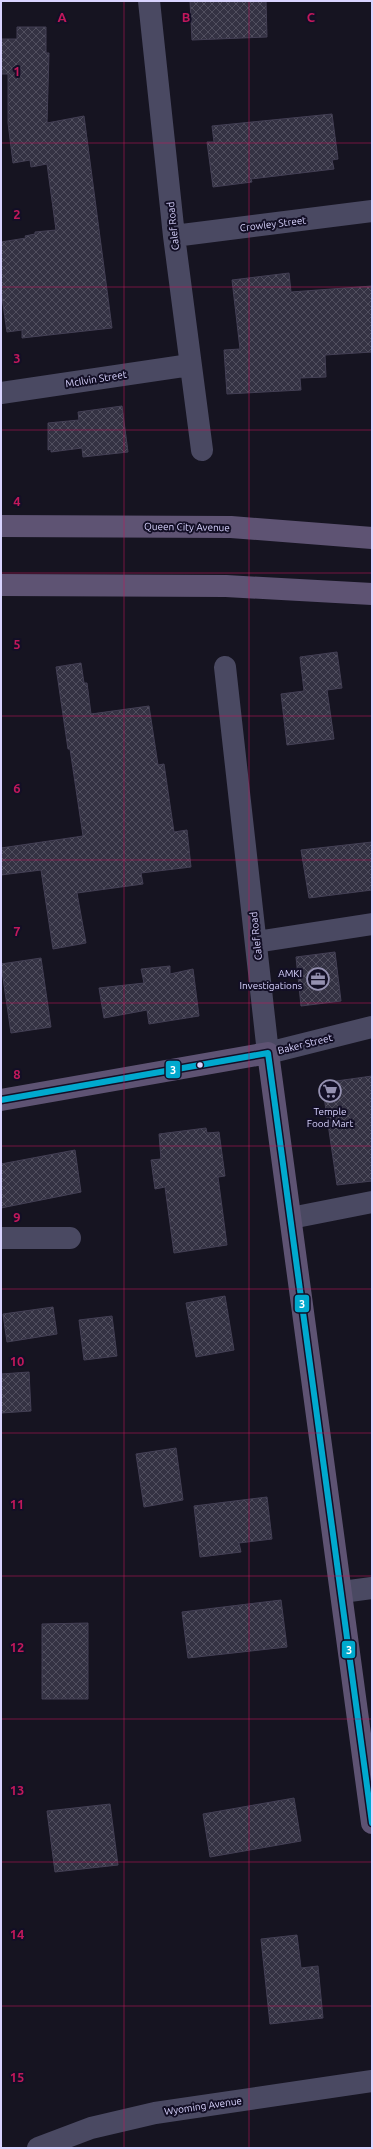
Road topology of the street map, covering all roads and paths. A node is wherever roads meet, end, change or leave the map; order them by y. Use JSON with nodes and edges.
{"nodes":[{"id":1,"x":149,"y":1,"type":"edge"},
{"id":2,"x":372,"y":211,"type":"edge"},
{"id":3,"x":174,"y":236,"type":"junction"},
{"id":4,"x":190,"y":365,"type":"junction"},
{"id":5,"x":1,"y":394,"type":"edge"},
{"id":6,"x":202,"y":450,"type":"dead end"},
{"id":7,"x":1,"y":526,"type":"edge"},
{"id":8,"x":372,"y":538,"type":"edge"},
{"id":9,"x":1,"y":585,"type":"edge"},
{"id":10,"x":372,"y":594,"type":"edge"},
{"id":11,"x":225,"y":667,"type":"dead end"},
{"id":12,"x":372,"y":924,"type":"edge"},
{"id":13,"x":256,"y":942,"type":"junction"},
{"id":14,"x":372,"y":1027,"type":"edge"},
{"id":15,"x":268,"y":1053,"type":"junction"},
{"id":16,"x":1,"y":1100,"type":"edge"},
{"id":17,"x":372,"y":1202,"type":"edge"},
{"id":18,"x":291,"y":1218,"type":"junction"},
{"id":19,"x":1,"y":1238,"type":"edge"},
{"id":20,"x":70,"y":1238,"type":"dead end"},
{"id":21,"x":372,"y":1588,"type":"edge"},
{"id":22,"x":342,"y":1592,"type":"junction"},
{"id":23,"x":372,"y":1823,"type":"edge"},
{"id":24,"x":372,"y":2081,"type":"edge"},
{"id":25,"x":38,"y":2148,"type":"edge"}],
"edges":[{"from":1,"to":3,"type":"street","name":"Calef Road"},
{"from":2,"to":3,"type":"street","name":"Crowley Street"},
{"from":3,"to":4,"type":"street","name":"Calef Road"},
{"from":4,"to":5,"type":"street","name":"McIlvin Street"},
{"from":4,"to":6,"type":"street","name":"Calef Road"},
{"from":7,"to":8,"type":"main road","name":"Queen City Avenue"},
{"from":9,"to":10,"type":"main road"},
{"from":11,"to":13,"type":"street","name":"Calef Road"},
{"from":12,"to":13,"type":"street"},
{"from":13,"to":15,"type":"street","name":"Calef Road"},
{"from":14,"to":15,"type":"street","name":"Baker Street"},
{"from":15,"to":16,"type":"main road","name":"Baker Street"},
{"from":15,"to":18,"type":"main road","name":"Calef Road"},
{"from":17,"to":18,"type":"street"},
{"from":18,"to":22,"type":"main road","name":"Calef Road"},
{"from":19,"to":20,"type":"street"},
{"from":21,"to":22,"type":"street"},
{"from":22,"to":23,"type":"main road","name":"Calef Road"},
{"from":24,"to":25,"type":"street","name":"Wyoming Avenue"}]}
